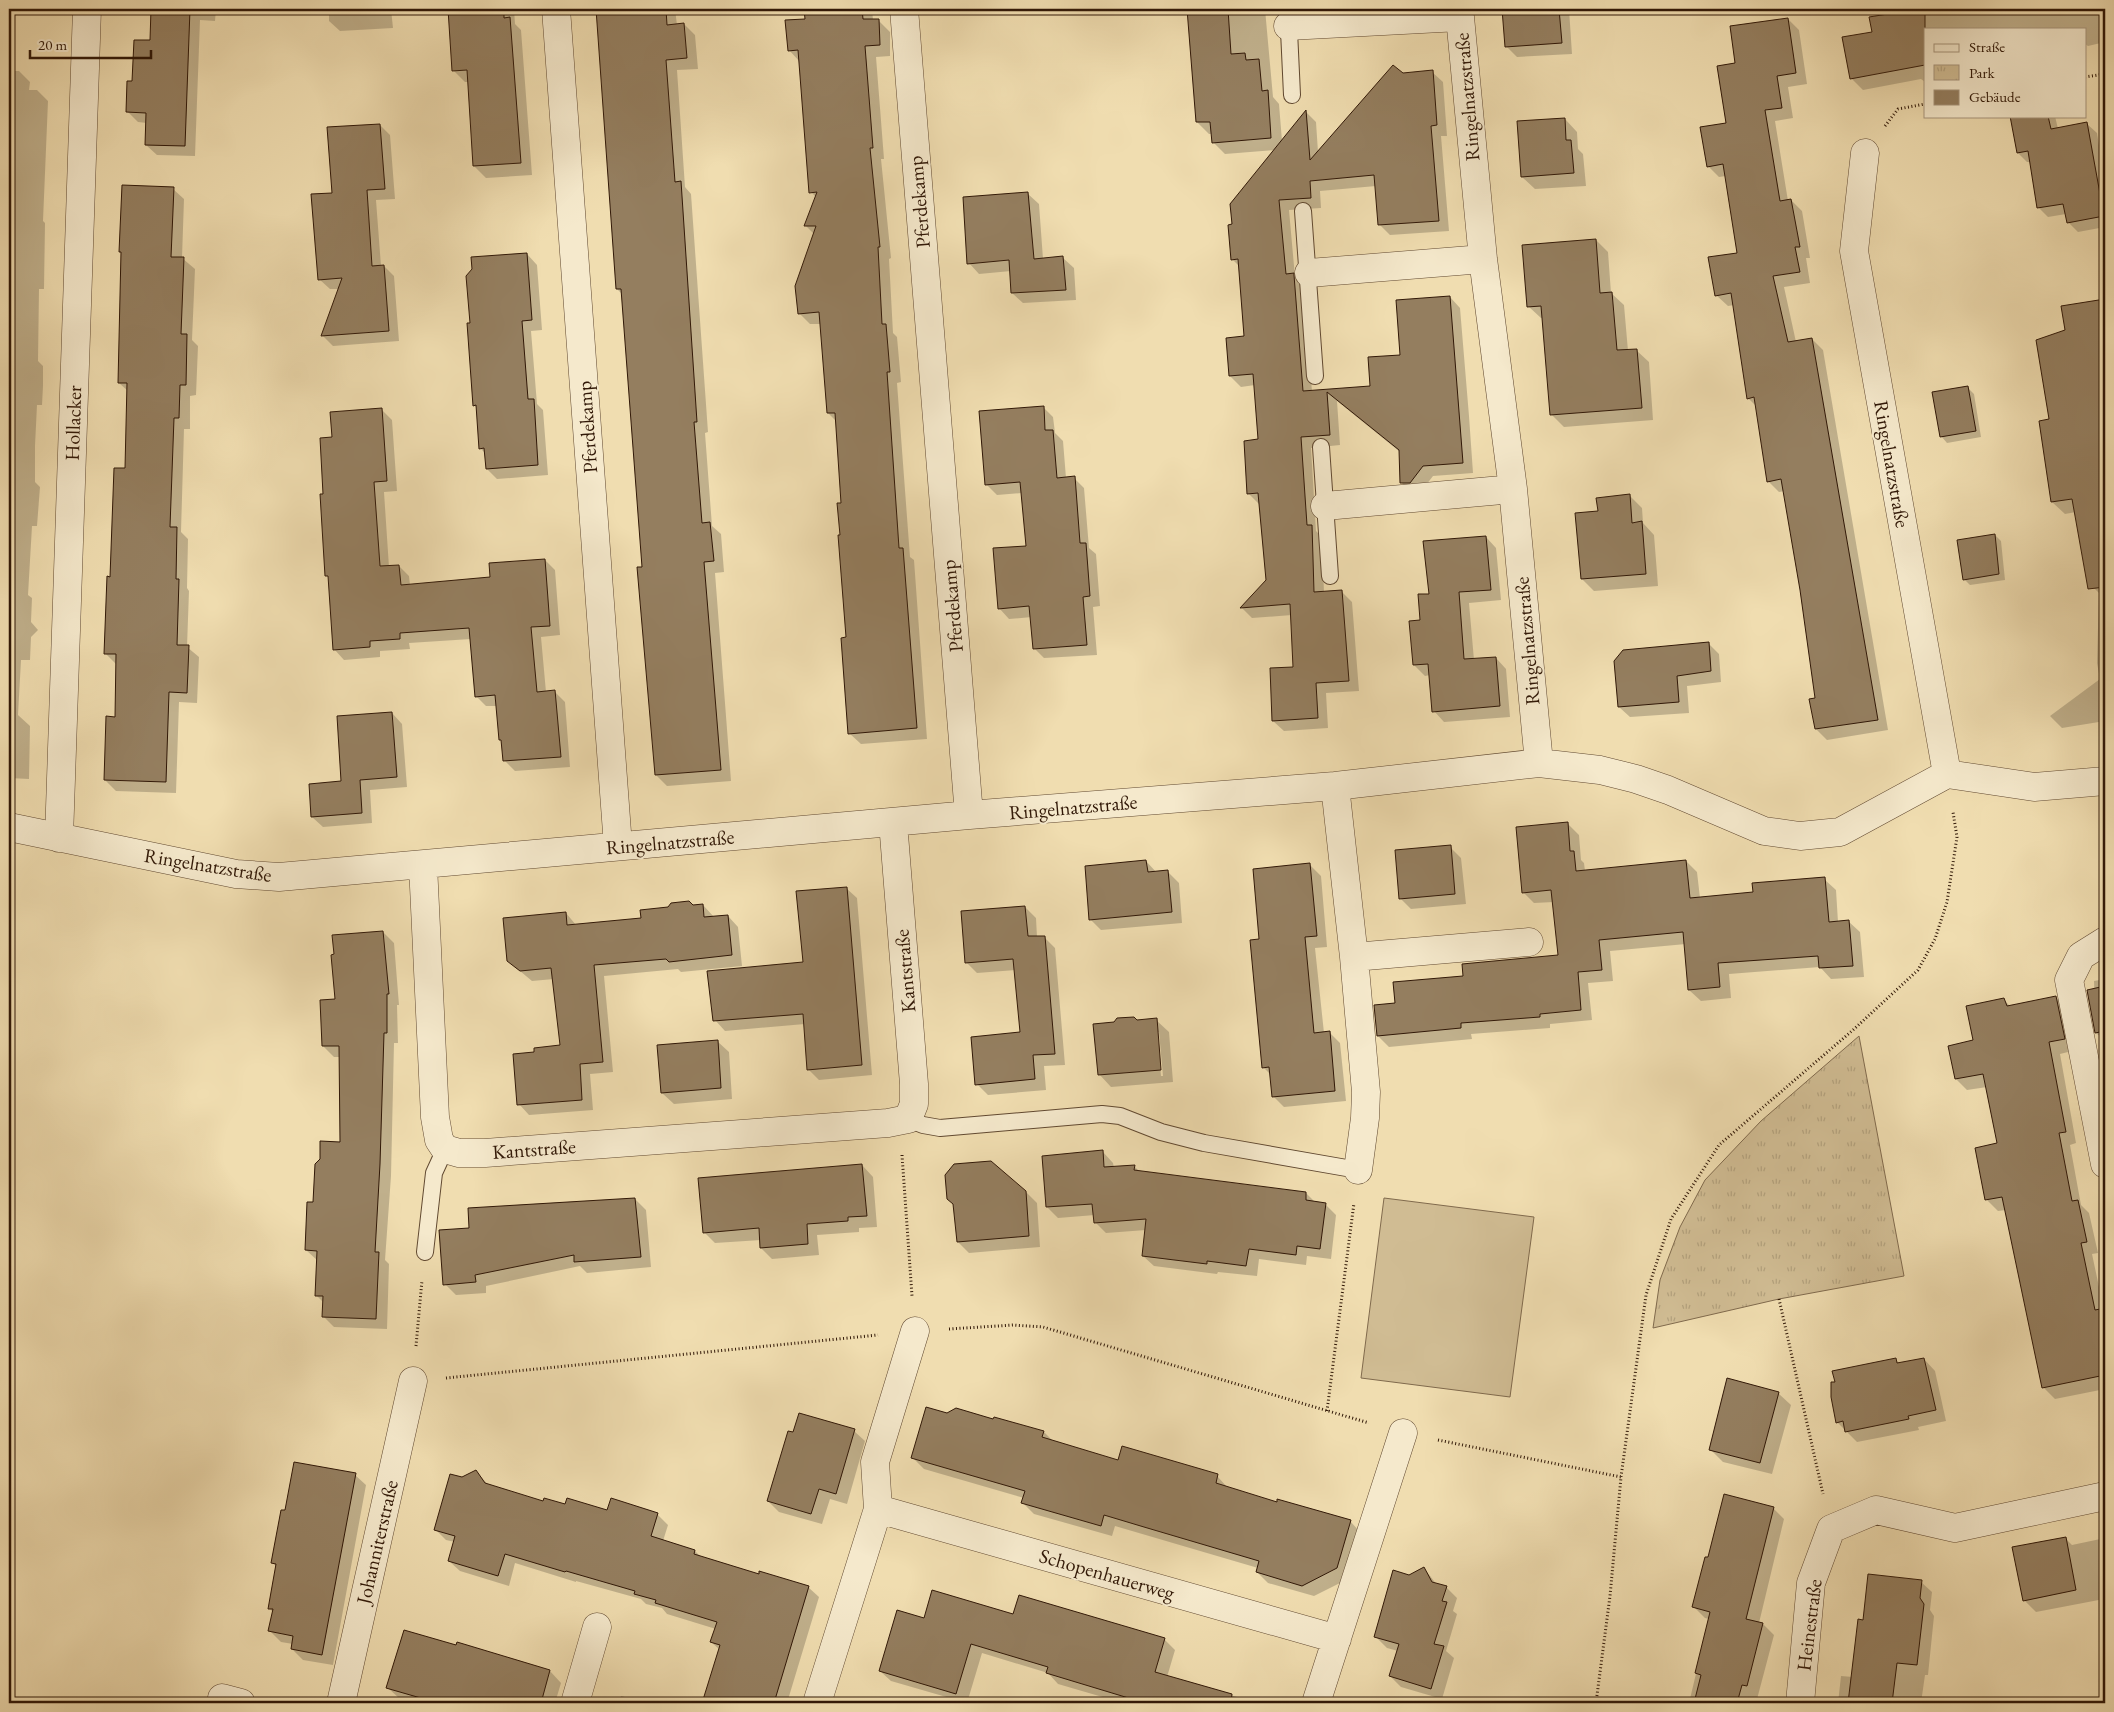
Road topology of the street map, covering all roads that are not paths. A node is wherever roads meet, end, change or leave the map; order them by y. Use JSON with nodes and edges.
{"nodes":[{"id":1,"x":87,"y":9,"type":"edge"},
{"id":2,"x":556,"y":9,"type":"edge"},
{"id":3,"x":904,"y":9,"type":"edge"},
{"id":4,"x":1288,"y":17,"type":"edge"},
{"id":5,"x":1292,"y":95,"type":"dead end"},
{"id":6,"x":1865,"y":153,"type":"road end"},
{"id":7,"x":1303,"y":211,"type":"dead end"},
{"id":8,"x":1483,"y":259,"type":"junction"},
{"id":9,"x":1309,"y":273,"type":"junction"},
{"id":10,"x":1315,"y":376,"type":"dead end"},
{"id":11,"x":1321,"y":447,"type":"dead end"},
{"id":12,"x":1514,"y":489,"type":"junction"},
{"id":13,"x":1325,"y":506,"type":"junction"},
{"id":14,"x":1330,"y":576,"type":"dead end"},
{"id":15,"x":1539,"y":763,"type":"junction"},
{"id":16,"x":1947,"y":774,"type":"junction"},
{"id":17,"x":2105,"y":781,"type":"edge"},
{"id":18,"x":1335,"y":786,"type":"junction"},
{"id":19,"x":969,"y":815,"type":"junction"},
{"id":20,"x":893,"y":822,"type":"junction"},
{"id":21,"x":9,"y":827,"type":"edge"},
{"id":22,"x":59,"y":838,"type":"junction"},
{"id":23,"x":618,"y":846,"type":"junction"},
{"id":24,"x":423,"y":865,"type":"junction"},
{"id":25,"x":2105,"y":941,"type":"edge"},
{"id":26,"x":1529,"y":942,"type":"dead end"},
{"id":27,"x":1354,"y":957,"type":"junction"},
{"id":28,"x":908,"y":1119,"type":"junction"},
{"id":29,"x":445,"y":1149,"type":"junction"},
{"id":30,"x":2105,"y":1164,"type":"edge"},
{"id":31,"x":1358,"y":1170,"type":"joint"},
{"id":32,"x":425,"y":1252,"type":"road end"},
{"id":33,"x":915,"y":1331,"type":"road end"},
{"id":34,"x":413,"y":1382,"type":"road end"},
{"id":35,"x":1403,"y":1433,"type":"road end"},
{"id":36,"x":2105,"y":1496,"type":"edge"},
{"id":37,"x":878,"y":1509,"type":"junction"},
{"id":38,"x":598,"y":1627,"type":"dead end"},
{"id":39,"x":1337,"y":1639,"type":"junction"},
{"id":40,"x":340,"y":1703,"type":"edge"},
{"id":41,"x":575,"y":1703,"type":"edge"},
{"id":42,"x":817,"y":1703,"type":"edge"},
{"id":43,"x":1316,"y":1703,"type":"edge"},
{"id":44,"x":1800,"y":1703,"type":"edge"}],
"edges":[{"from":1,"to":22,"type":"street","name":"Hollacker"},
{"from":2,"to":23,"type":"street","name":"Pferdekamp"},
{"from":3,"to":19,"type":"street","name":"Pferdekamp"},
{"from":4,"to":5,"type":"lane"},
{"from":4,"to":8,"type":"street","name":"Ringelnatzstraße"},
{"from":6,"to":16,"type":"street","name":"Ringelnatzstraße"},
{"from":7,"to":9,"type":"lane"},
{"from":8,"to":9,"type":"street"},
{"from":8,"to":12,"type":"street","name":"Ringelnatzstraße"},
{"from":9,"to":10,"type":"lane"},
{"from":11,"to":13,"type":"lane"},
{"from":12,"to":13,"type":"street"},
{"from":12,"to":15,"type":"street","name":"Ringelnatzstraße"},
{"from":13,"to":14,"type":"lane"},
{"from":15,"to":16,"type":"street","name":"Ringelnatzstraße"},
{"from":15,"to":18,"type":"street","name":"Ringelnatzstraße"},
{"from":16,"to":17,"type":"street"},
{"from":18,"to":19,"type":"street","name":"Ringelnatzstraße"},
{"from":18,"to":27,"type":"street"},
{"from":19,"to":20,"type":"street","name":"Ringelnatzstraße"},
{"from":20,"to":23,"type":"street","name":"Ringelnatzstraße"},
{"from":20,"to":28,"type":"street","name":"Kantstraße"},
{"from":21,"to":22,"type":"street","name":"Ringelnatzstraße"},
{"from":22,"to":24,"type":"street","name":"Ringelnatzstraße"},
{"from":23,"to":24,"type":"street","name":"Ringelnatzstraße"},
{"from":24,"to":29,"type":"street"},
{"from":25,"to":30,"type":"street"},
{"from":26,"to":27,"type":"street"},
{"from":27,"to":31,"type":"street"},
{"from":28,"to":29,"type":"street","name":"Kantstraße"},
{"from":28,"to":31,"type":"lane","name":"Kantstraße"},
{"from":29,"to":32,"type":"lane"},
{"from":33,"to":37,"type":"street"},
{"from":34,"to":40,"type":"street","name":"Johanniterstraße"},
{"from":35,"to":39,"type":"street"},
{"from":36,"to":44,"type":"street","name":"Heinestraße"},
{"from":37,"to":39,"type":"street","name":"Schopenhauerweg"},
{"from":37,"to":42,"type":"street"},
{"from":38,"to":41,"type":"street"},
{"from":39,"to":43,"type":"street"}]}
